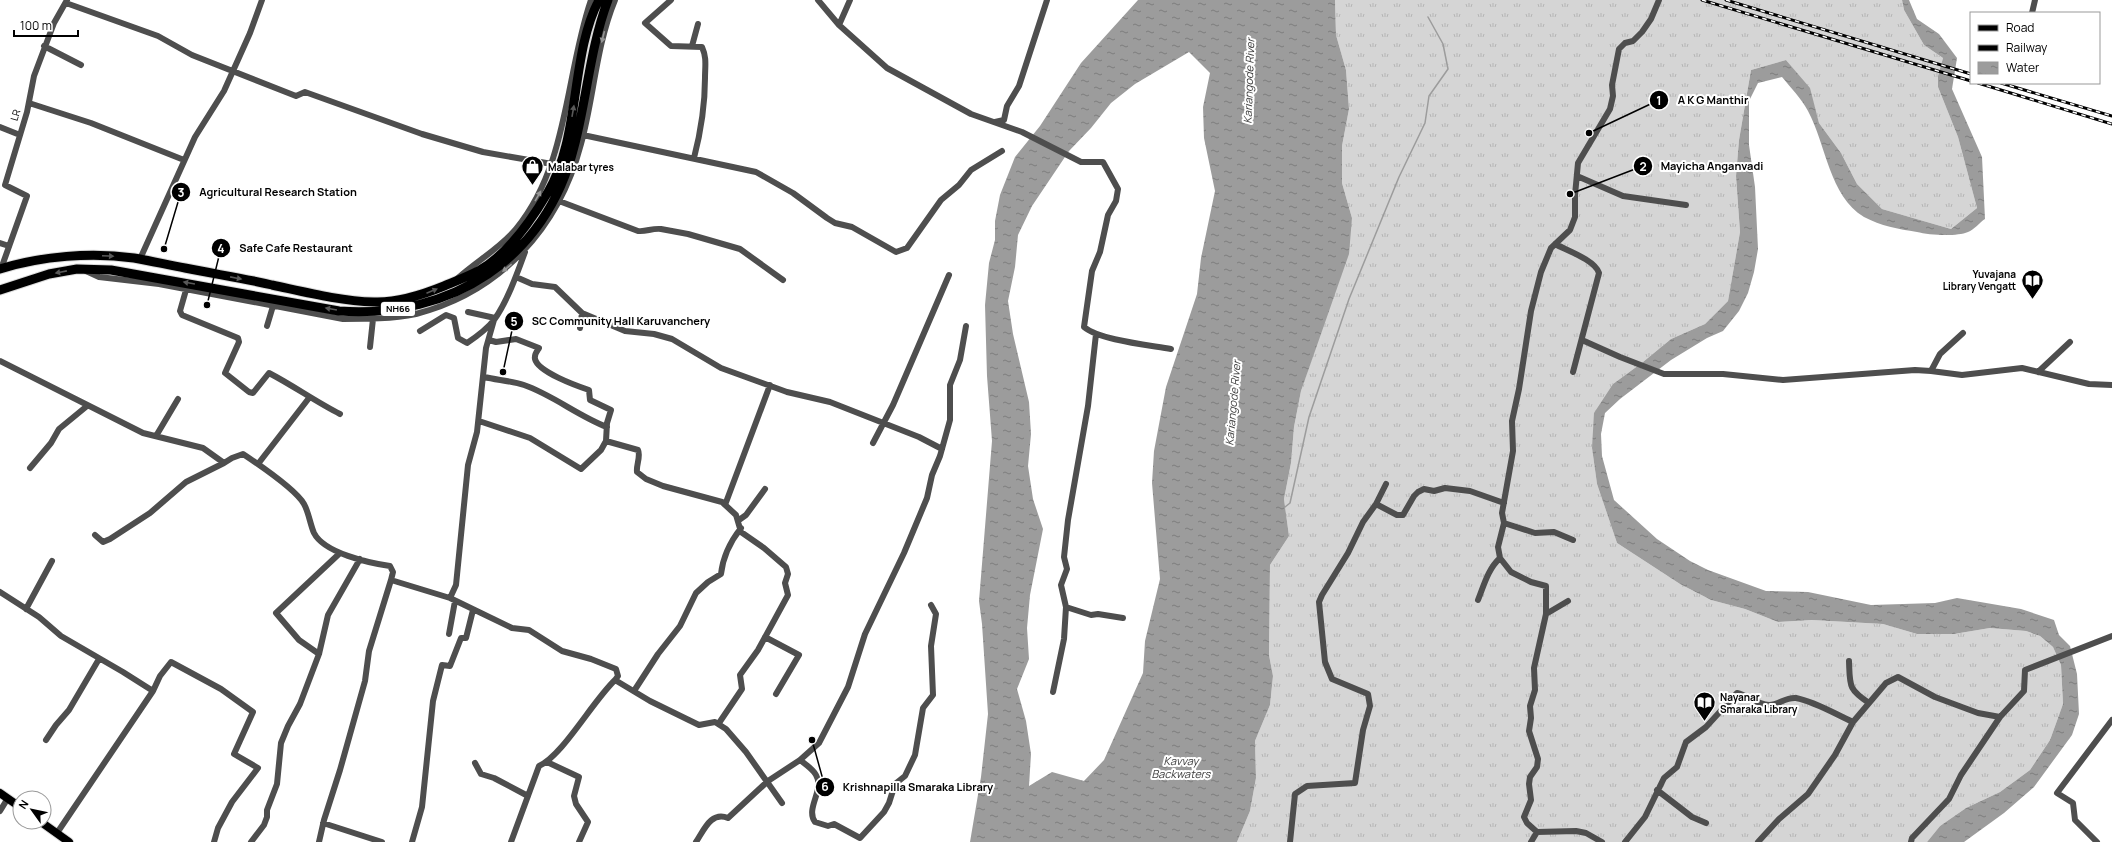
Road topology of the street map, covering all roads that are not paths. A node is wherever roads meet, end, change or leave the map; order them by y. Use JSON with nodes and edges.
{"nodes":[{"id":1,"x":262,"y":0,"type":"edge"},
{"id":2,"x":591,"y":0,"type":"edge"},
{"id":3,"x":600,"y":0,"type":"edge"},
{"id":4,"x":608,"y":0,"type":"edge"},
{"id":5,"x":615,"y":0,"type":"edge"},
{"id":6,"x":671,"y":0,"type":"edge"},
{"id":7,"x":818,"y":0,"type":"edge"},
{"id":8,"x":850,"y":0,"type":"edge"},
{"id":9,"x":1047,"y":0,"type":"edge"},
{"id":10,"x":1659,"y":0,"type":"edge"},
{"id":11,"x":2035,"y":0,"type":"edge"},
{"id":12,"x":67,"y":1,"type":"edge"},
{"id":13,"x":2032,"y":12,"type":"edge"},
{"id":14,"x":698,"y":24,"type":"dead end"},
{"id":15,"x":839,"y":25,"type":"junction"},
{"id":16,"x":44,"y":46,"type":"junction"},
{"id":17,"x":692,"y":46,"type":"junction"},
{"id":18,"x":81,"y":65,"type":"dead end"},
{"id":19,"x":233,"y":71,"type":"junction"},
{"id":20,"x":29,"y":103,"type":"junction"},
{"id":21,"x":995,"y":122,"type":"junction"},
{"id":22,"x":0,"y":127,"type":"edge"},
{"id":23,"x":20,"y":134,"type":"junction"},
{"id":24,"x":583,"y":135,"type":"junction"},
{"id":25,"x":1002,"y":151,"type":"dead end"},
{"id":26,"x":694,"y":158,"type":"junction"},
{"id":27,"x":184,"y":160,"type":"junction"},
{"id":28,"x":552,"y":164,"type":"junction"},
{"id":29,"x":1577,"y":176,"type":"junction"},
{"id":30,"x":560,"y":201,"type":"junction"},
{"id":31,"x":1686,"y":205,"type":"dead end"},
{"id":32,"x":0,"y":243,"type":"edge"},
{"id":33,"x":1555,"y":244,"type":"junction"},
{"id":34,"x":9,"y":246,"type":"junction"},
{"id":35,"x":526,"y":249,"type":"junction"},
{"id":36,"x":140,"y":260,"type":"junction"},
{"id":37,"x":1,"y":269,"type":"edge"},
{"id":38,"x":82,"y":269,"type":"junction"},
{"id":39,"x":950,"y":275,"type":"dead end"},
{"id":40,"x":516,"y":277,"type":"junction"},
{"id":41,"x":784,"y":280,"type":"dead end"},
{"id":42,"x":452,"y":283,"type":"junction"},
{"id":43,"x":0,"y":290,"type":"edge"},
{"id":44,"x":186,"y":290,"type":"junction"},
{"id":45,"x":272,"y":306,"type":"junction"},
{"id":46,"x":468,"y":312,"type":"dead end"},
{"id":47,"x":582,"y":313,"type":"junction"},
{"id":48,"x":373,"y":319,"type":"junction"},
{"id":49,"x":494,"y":319,"type":"junction"},
{"id":50,"x":267,"y":326,"type":"dead end"},
{"id":51,"x":966,"y":326,"type":"dead end"},
{"id":52,"x":580,"y":328,"type":"dead end"},
{"id":53,"x":420,"y":331,"type":"dead end"},
{"id":54,"x":1963,"y":333,"type":"dead end"},
{"id":55,"x":1096,"y":334,"type":"junction"},
{"id":56,"x":489,"y":340,"type":"junction"},
{"id":57,"x":1582,"y":340,"type":"junction"},
{"id":58,"x":2070,"y":342,"type":"dead end"},
{"id":59,"x":370,"y":347,"type":"dead end"},
{"id":60,"x":1171,"y":349,"type":"dead end"},
{"id":61,"x":0,"y":361,"type":"edge"},
{"id":62,"x":1931,"y":371,"type":"junction"},
{"id":63,"x":1573,"y":372,"type":"dead end"},
{"id":64,"x":2038,"y":372,"type":"junction"},
{"id":65,"x":484,"y":377,"type":"junction"},
{"id":66,"x":770,"y":385,"type":"junction"},
{"id":67,"x":2112,"y":385,"type":"edge"},
{"id":68,"x":309,"y":398,"type":"junction"},
{"id":69,"x":178,"y":399,"type":"dead end"},
{"id":70,"x":87,"y":406,"type":"junction"},
{"id":71,"x":340,"y":414,"type":"dead end"},
{"id":72,"x":479,"y":421,"type":"junction"},
{"id":73,"x":883,"y":423,"type":"junction"},
{"id":74,"x":607,"y":427,"type":"junction"},
{"id":75,"x":156,"y":436,"type":"junction"},
{"id":76,"x":606,"y":441,"type":"junction"},
{"id":77,"x":873,"y":443,"type":"dead end"},
{"id":78,"x":942,"y":449,"type":"junction"},
{"id":79,"x":224,"y":463,"type":"junction"},
{"id":80,"x":258,"y":464,"type":"junction"},
{"id":81,"x":30,"y":468,"type":"dead end"},
{"id":82,"x":1386,"y":484,"type":"dead end"},
{"id":83,"x":765,"y":489,"type":"dead end"},
{"id":84,"x":1504,"y":503,"type":"junction"},
{"id":85,"x":1376,"y":504,"type":"junction"},
{"id":86,"x":725,"y":505,"type":"junction"},
{"id":87,"x":738,"y":520,"type":"junction"},
{"id":88,"x":1504,"y":523,"type":"junction"},
{"id":89,"x":741,"y":528,"type":"junction"},
{"id":90,"x":94,"y":535,"type":"dead end"},
{"id":91,"x":1573,"y":540,"type":"dead end"},
{"id":92,"x":340,"y":554,"type":"junction"},
{"id":93,"x":1500,"y":558,"type":"junction"},
{"id":94,"x":360,"y":559,"type":"junction"},
{"id":95,"x":52,"y":561,"type":"dead end"},
{"id":96,"x":391,"y":580,"type":"junction"},
{"id":97,"x":0,"y":592,"type":"edge"},
{"id":98,"x":453,"y":599,"type":"junction"},
{"id":99,"x":1478,"y":600,"type":"dead end"},
{"id":100,"x":1568,"y":601,"type":"dead end"},
{"id":101,"x":931,"y":605,"type":"dead end"},
{"id":102,"x":1066,"y":607,"type":"junction"},
{"id":103,"x":26,"y":609,"type":"junction"},
{"id":104,"x":474,"y":610,"type":"junction"},
{"id":105,"x":1546,"y":614,"type":"junction"},
{"id":106,"x":1123,"y":618,"type":"dead end"},
{"id":107,"x":449,"y":634,"type":"dead end"},
{"id":108,"x":2112,"y":636,"type":"edge"},
{"id":109,"x":765,"y":637,"type":"junction"},
{"id":110,"x":319,"y":654,"type":"junction"},
{"id":111,"x":99,"y":659,"type":"junction"},
{"id":112,"x":1849,"y":661,"type":"dead end"},
{"id":113,"x":615,"y":680,"type":"junction"},
{"id":114,"x":153,"y":691,"type":"junction"},
{"id":115,"x":634,"y":691,"type":"junction"},
{"id":116,"x":1053,"y":692,"type":"dead end"},
{"id":117,"x":776,"y":694,"type":"dead end"},
{"id":118,"x":1869,"y":703,"type":"junction"},
{"id":119,"x":2000,"y":717,"type":"junction"},
{"id":120,"x":2112,"y":720,"type":"edge"},
{"id":121,"x":1853,"y":722,"type":"junction"},
{"id":122,"x":718,"y":723,"type":"junction"},
{"id":123,"x":46,"y":740,"type":"dead end"},
{"id":124,"x":800,"y":760,"type":"junction"},
{"id":125,"x":547,"y":762,"type":"junction"},
{"id":126,"x":474,"y":763,"type":"dead end"},
{"id":127,"x":768,"y":781,"type":"junction"},
{"id":128,"x":1657,"y":790,"type":"junction"},
{"id":129,"x":0,"y":793,"type":"edge"},
{"id":130,"x":528,"y":796,"type":"junction"},
{"id":131,"x":8,"y":798,"type":"junction"},
{"id":132,"x":12,"y":801,"type":"edge"},
{"id":133,"x":782,"y":803,"type":"dead end"},
{"id":134,"x":0,"y":810,"type":"edge"},
{"id":135,"x":323,"y":823,"type":"junction"},
{"id":136,"x":1706,"y":823,"type":"dead end"},
{"id":137,"x":52,"y":830,"type":"edge"},
{"id":138,"x":1537,"y":832,"type":"junction"},
{"id":139,"x":57,"y":833,"type":"junction"},
{"id":140,"x":858,"y":840,"type":"edge"},
{"id":141,"x":69,"y":842,"type":"edge"},
{"id":142,"x":214,"y":842,"type":"edge"},
{"id":143,"x":251,"y":842,"type":"edge"},
{"id":144,"x":319,"y":842,"type":"edge"},
{"id":145,"x":382,"y":842,"type":"edge"},
{"id":146,"x":412,"y":842,"type":"edge"},
{"id":147,"x":511,"y":842,"type":"edge"},
{"id":148,"x":579,"y":842,"type":"edge"},
{"id":149,"x":696,"y":842,"type":"edge"},
{"id":150,"x":1290,"y":842,"type":"edge"},
{"id":151,"x":1531,"y":842,"type":"edge"},
{"id":152,"x":1602,"y":842,"type":"edge"},
{"id":153,"x":1625,"y":842,"type":"edge"},
{"id":154,"x":1758,"y":842,"type":"edge"},
{"id":155,"x":1910,"y":842,"type":"edge"},
{"id":156,"x":2097,"y":842,"type":"edge"}],
"edges":[{"from":1,"to":19,"type":"street"},
{"from":2,"to":28,"type":"street"},
{"from":42,"to":3,"type":"highway","number":"NH66","one_way":true},
{"from":4,"to":38,"type":"highway","number":"NH66","one_way":true},
{"from":5,"to":24,"type":"street","one_way":true},
{"from":6,"to":17,"type":"street"},
{"from":7,"to":15,"type":"street"},
{"from":8,"to":15,"type":"street"},
{"from":9,"to":21,"type":"street"},
{"from":10,"to":29,"type":"street"},
{"from":11,"to":13,"type":"street"},
{"from":12,"to":16,"type":"street","name":"LR"},
{"from":12,"to":19,"type":"street"},
{"from":14,"to":17,"type":"street"},
{"from":15,"to":21,"type":"street"},
{"from":16,"to":18,"type":"street"},
{"from":16,"to":20,"type":"street","name":"LR"},
{"from":17,"to":26,"type":"street"},
{"from":19,"to":27,"type":"street"},
{"from":19,"to":28,"type":"street"},
{"from":20,"to":23,"type":"street","name":"LR"},
{"from":20,"to":27,"type":"street"},
{"from":21,"to":55,"type":"street"},
{"from":22,"to":23,"type":"street"},
{"from":23,"to":34,"type":"street","name":"LR"},
{"from":24,"to":26,"type":"street"},
{"from":24,"to":30,"type":"street"},
{"from":25,"to":26,"type":"street"},
{"from":27,"to":36,"type":"street"},
{"from":42,"to":28,"type":"street","one_way":true},
{"from":29,"to":31,"type":"street"},
{"from":29,"to":33,"type":"street"},
{"from":30,"to":35,"type":"street"},
{"from":30,"to":41,"type":"street"},
{"from":32,"to":34,"type":"street"},
{"from":33,"to":57,"type":"street"},
{"from":33,"to":84,"type":"street"},
{"from":34,"to":37,"type":"street","name":"LR"},
{"from":35,"to":40,"type":"street"},
{"from":35,"to":48,"type":"street","one_way":true},
{"from":37,"to":36,"type":"highway","number":"NH66","one_way":true},
{"from":36,"to":42,"type":"highway","number":"NH66","one_way":true},
{"from":38,"to":43,"type":"highway","number":"NH66","one_way":true},
{"from":38,"to":44,"type":"street"},
{"from":39,"to":73,"type":"street"},
{"from":40,"to":47,"type":"street"},
{"from":40,"to":49,"type":"street"},
{"from":44,"to":45,"type":"street"},
{"from":44,"to":68,"type":"street"},
{"from":45,"to":48,"type":"street"},
{"from":45,"to":50,"type":"street"},
{"from":46,"to":49,"type":"street"},
{"from":47,"to":52,"type":"street"},
{"from":47,"to":66,"type":"street"},
{"from":48,"to":59,"type":"street"},
{"from":49,"to":53,"type":"street"},
{"from":49,"to":56,"type":"street"},
{"from":51,"to":78,"type":"street"},
{"from":54,"to":62,"type":"street"},
{"from":55,"to":60,"type":"street"},
{"from":55,"to":102,"type":"street"},
{"from":56,"to":65,"type":"street"},
{"from":56,"to":74,"type":"street"},
{"from":57,"to":62,"type":"street"},
{"from":57,"to":63,"type":"street"},
{"from":58,"to":64,"type":"street"},
{"from":61,"to":70,"type":"street"},
{"from":62,"to":64,"type":"street"},
{"from":64,"to":67,"type":"street"},
{"from":65,"to":72,"type":"street"},
{"from":65,"to":74,"type":"street"},
{"from":66,"to":73,"type":"street"},
{"from":66,"to":86,"type":"street"},
{"from":68,"to":71,"type":"street"},
{"from":68,"to":80,"type":"street"},
{"from":69,"to":75,"type":"street"},
{"from":70,"to":75,"type":"street"},
{"from":70,"to":81,"type":"street"},
{"from":72,"to":76,"type":"street"},
{"from":72,"to":98,"type":"street"},
{"from":73,"to":77,"type":"street"},
{"from":73,"to":78,"type":"street"},
{"from":74,"to":76,"type":"street"},
{"from":75,"to":79,"type":"street"},
{"from":76,"to":86,"type":"street"},
{"from":78,"to":124,"type":"street"},
{"from":79,"to":80,"type":"street"},
{"from":79,"to":90,"type":"street"},
{"from":80,"to":92,"type":"street"},
{"from":82,"to":85,"type":"street"},
{"from":83,"to":87,"type":"street"},
{"from":84,"to":85,"type":"street"},
{"from":84,"to":88,"type":"street"},
{"from":85,"to":150,"type":"street"},
{"from":86,"to":87,"type":"street"},
{"from":87,"to":89,"type":"street"},
{"from":88,"to":91,"type":"street"},
{"from":88,"to":93,"type":"street"},
{"from":89,"to":109,"type":"street"},
{"from":89,"to":115,"type":"street"},
{"from":92,"to":94,"type":"street"},
{"from":92,"to":110,"type":"street"},
{"from":93,"to":99,"type":"street"},
{"from":93,"to":105,"type":"street"},
{"from":94,"to":96,"type":"street"},
{"from":94,"to":110,"type":"street"},
{"from":95,"to":103,"type":"street"},
{"from":96,"to":98,"type":"street"},
{"from":96,"to":135,"type":"street"},
{"from":97,"to":103,"type":"street"},
{"from":98,"to":104,"type":"street"},
{"from":98,"to":107,"type":"street"},
{"from":100,"to":105,"type":"street"},
{"from":101,"to":140,"type":"street"},
{"from":102,"to":106,"type":"street"},
{"from":102,"to":116,"type":"street"},
{"from":103,"to":111,"type":"street"},
{"from":104,"to":113,"type":"street"},
{"from":104,"to":146,"type":"street"},
{"from":105,"to":138,"type":"street"},
{"from":108,"to":119,"type":"street"},
{"from":109,"to":117,"type":"street"},
{"from":109,"to":122,"type":"street"},
{"from":110,"to":143,"type":"street"},
{"from":111,"to":114,"type":"street"},
{"from":111,"to":123,"type":"street"},
{"from":112,"to":118,"type":"street"},
{"from":113,"to":115,"type":"street"},
{"from":113,"to":125,"type":"street"},
{"from":114,"to":139,"type":"street"},
{"from":114,"to":142,"type":"street"},
{"from":115,"to":122,"type":"street"},
{"from":118,"to":119,"type":"street"},
{"from":118,"to":121,"type":"street"},
{"from":119,"to":155,"type":"street"},
{"from":120,"to":156,"type":"street"},
{"from":121,"to":128,"type":"street"},
{"from":121,"to":154,"type":"street"},
{"from":122,"to":127,"type":"street"},
{"from":124,"to":127,"type":"street"},
{"from":124,"to":140,"type":"street"},
{"from":125,"to":130,"type":"street"},
{"from":125,"to":148,"type":"street"},
{"from":126,"to":130,"type":"street"},
{"from":127,"to":133,"type":"street"},
{"from":127,"to":149,"type":"street"},
{"from":128,"to":136,"type":"street"},
{"from":128,"to":153,"type":"street"},
{"from":129,"to":131,"type":"main road"},
{"from":130,"to":147,"type":"street"},
{"from":131,"to":132,"type":"main road"},
{"from":131,"to":134,"type":"street"},
{"from":135,"to":144,"type":"street"},
{"from":135,"to":145,"type":"street"},
{"from":137,"to":139,"type":"main road"},
{"from":138,"to":151,"type":"street"},
{"from":138,"to":152,"type":"street"},
{"from":139,"to":141,"type":"main road"}]}
